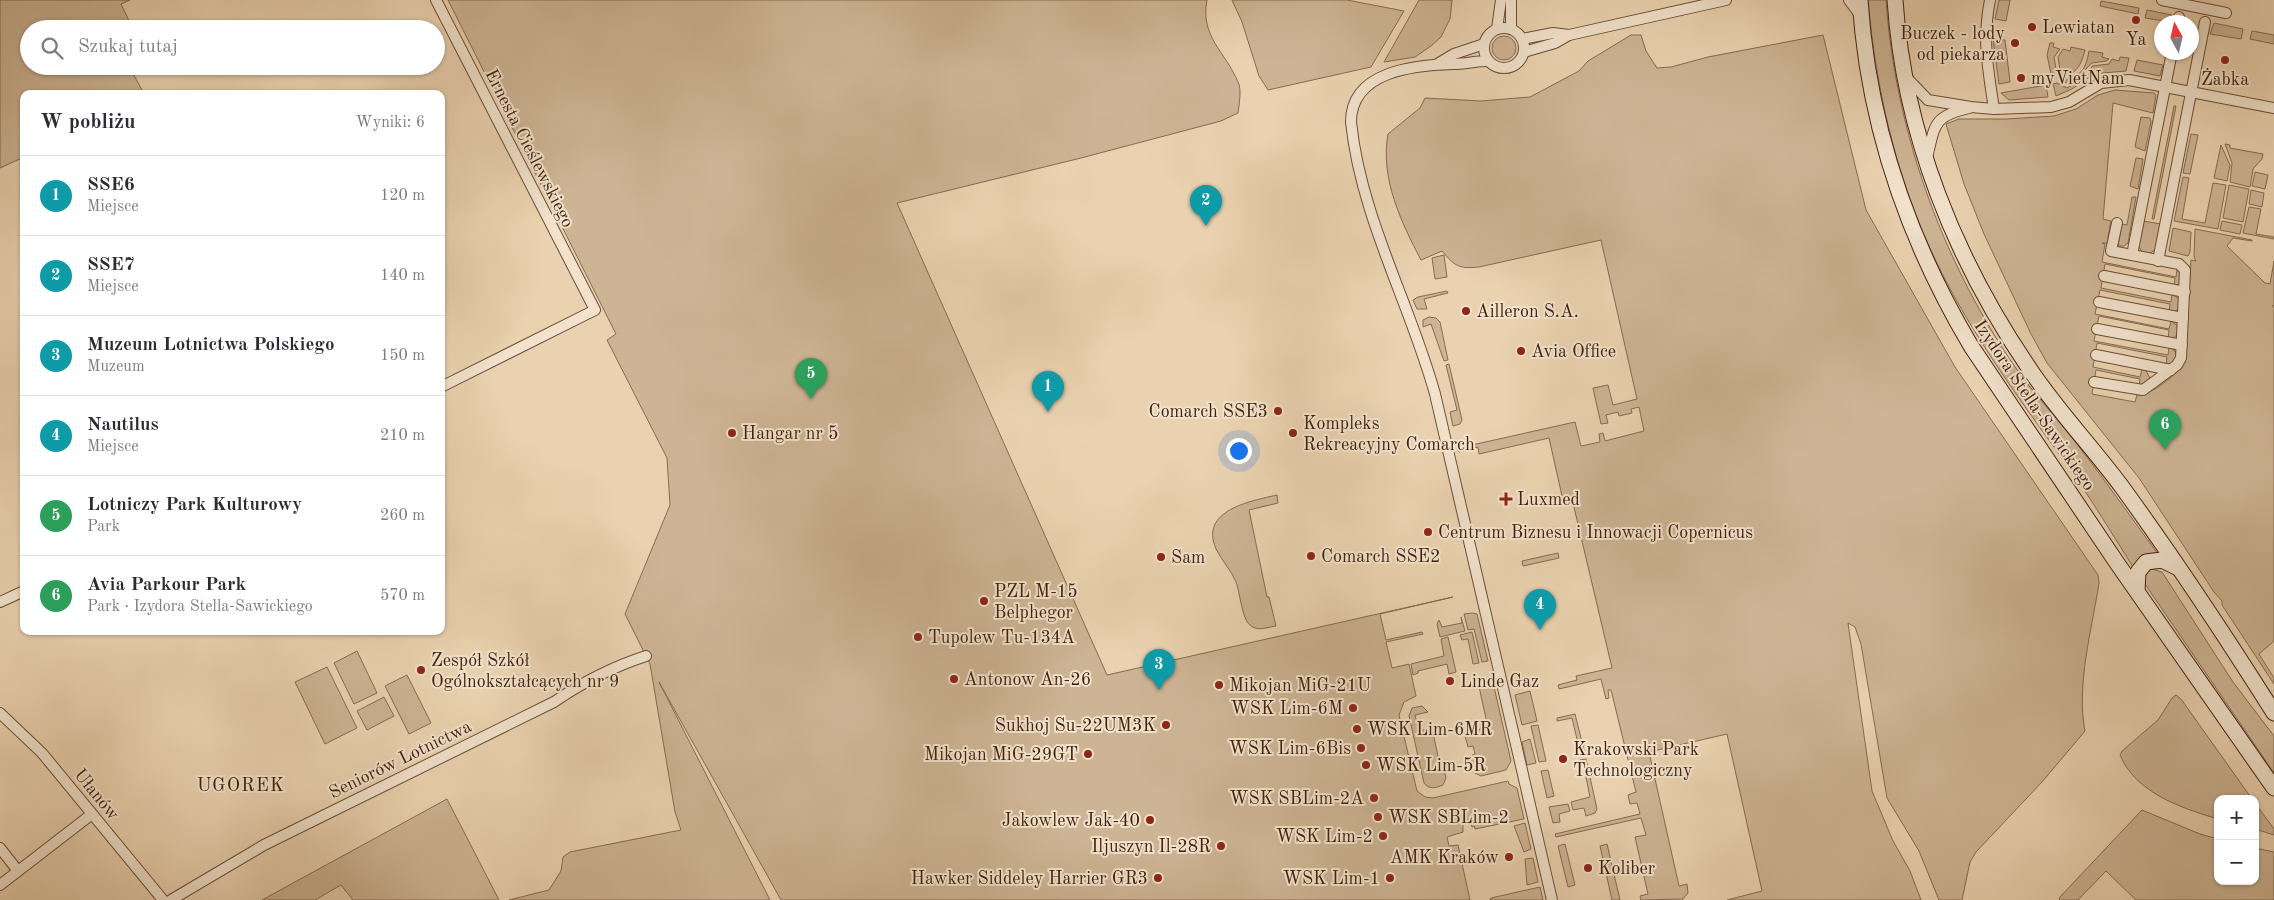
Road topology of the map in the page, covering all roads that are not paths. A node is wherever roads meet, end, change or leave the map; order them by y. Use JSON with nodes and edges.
{"nodes":[{"id":1,"x":436,"y":0,"type":"edge"},
{"id":2,"x":1501,"y":0,"type":"edge"},
{"id":3,"x":1511,"y":0,"type":"edge"},
{"id":4,"x":1726,"y":0,"type":"edge"},
{"id":5,"x":1849,"y":0,"type":"edge"},
{"id":6,"x":1860,"y":0,"type":"edge"},
{"id":7,"x":1895,"y":0,"type":"edge"},
{"id":8,"x":1990,"y":0,"type":"edge"},
{"id":9,"x":2162,"y":0,"type":"edge"},
{"id":10,"x":2208,"y":5,"type":"edge"},
{"id":11,"x":2226,"y":13,"type":"dead end"},
{"id":12,"x":1861,"y":16,"type":"junction"},
{"id":13,"x":2205,"y":22,"type":"dead end"},
{"id":14,"x":1497,"y":29,"type":"junction"},
{"id":15,"x":1511,"y":29,"type":"junction"},
{"id":16,"x":1569,"y":35,"type":"junction"},
{"id":17,"x":1522,"y":39,"type":"junction"},
{"id":18,"x":1484,"y":44,"type":"junction"},
{"id":19,"x":1524,"y":52,"type":"junction"},
{"id":20,"x":2170,"y":60,"type":"edge"},
{"id":21,"x":1488,"y":61,"type":"junction"},
{"id":22,"x":1438,"y":63,"type":"junction"},
{"id":23,"x":1904,"y":75,"type":"junction"},
{"id":24,"x":2165,"y":87,"type":"junction"},
{"id":25,"x":2192,"y":92,"type":"junction"},
{"id":26,"x":1972,"y":107,"type":"junction"},
{"id":27,"x":2274,"y":108,"type":"edge"},
{"id":28,"x":1994,"y":109,"type":"junction"},
{"id":29,"x":1926,"y":161,"type":"junction"},
{"id":30,"x":2117,"y":223,"type":"dead end"},
{"id":31,"x":2132,"y":256,"type":"junction"},
{"id":32,"x":2158,"y":261,"type":"junction"},
{"id":33,"x":2104,"y":276,"type":"dead end"},
{"id":34,"x":2185,"y":292,"type":"junction"},
{"id":35,"x":2099,"y":302,"type":"dead end"},
{"id":36,"x":2183,"y":318,"type":"junction"},
{"id":37,"x":2097,"y":329,"type":"dead end"},
{"id":38,"x":2182,"y":345,"type":"junction"},
{"id":39,"x":2096,"y":355,"type":"dead end"},
{"id":40,"x":2171,"y":370,"type":"junction"},
{"id":41,"x":2094,"y":382,"type":"dead end"},
{"id":42,"x":445,"y":385,"type":"edge"},
{"id":43,"x":2178,"y":568,"type":"junction"},
{"id":44,"x":2137,"y":590,"type":"junction"},
{"id":45,"x":20,"y":593,"type":"edge"},
{"id":46,"x":0,"y":602,"type":"edge"},
{"id":47,"x":646,"y":656,"type":"dead end"},
{"id":48,"x":0,"y":713,"type":"edge"},
{"id":49,"x":2274,"y":713,"type":"edge"},
{"id":50,"x":2274,"y":788,"type":"edge"},
{"id":51,"x":92,"y":814,"type":"junction"},
{"id":52,"x":0,"y":848,"type":"edge"},
{"id":53,"x":18,"y":871,"type":"junction"},
{"id":54,"x":0,"y":885,"type":"edge"},
{"id":55,"x":163,"y":900,"type":"edge"},
{"id":56,"x":171,"y":900,"type":"edge"},
{"id":57,"x":1552,"y":900,"type":"edge"}],
"edges":[{"from":1,"to":42,"type":"street","name":"Ernesta Cieślewskiego"},
{"from":2,"to":14,"type":"street"},
{"from":3,"to":15,"type":"street"},
{"from":4,"to":16,"type":"street"},
{"from":5,"to":12,"type":"street"},
{"from":6,"to":12,"type":"main road","name":"Izydora Stella-Sawickiego"},
{"from":7,"to":23,"type":"main road","name":"Izydora Stella-Sawickiego"},
{"from":8,"to":28,"type":"street"},
{"from":9,"to":10,"type":"street"},
{"from":10,"to":11,"type":"street"},
{"from":12,"to":44,"type":"main road","name":"Izydora Stella-Sawickiego"},
{"from":13,"to":25,"type":"street"},
{"from":14,"to":15,"type":"street"},
{"from":14,"to":18,"type":"street"},
{"from":15,"to":17,"type":"street"},
{"from":16,"to":17,"type":"street"},
{"from":16,"to":19,"type":"street"},
{"from":17,"to":19,"type":"street"},
{"from":18,"to":21,"type":"street"},
{"from":18,"to":22,"type":"street"},
{"from":19,"to":21,"type":"street"},
{"from":20,"to":24,"type":"street"},
{"from":21,"to":22,"type":"street"},
{"from":22,"to":57,"type":"street"},
{"from":23,"to":26,"type":"street"},
{"from":23,"to":29,"type":"main road","name":"Izydora Stella-Sawickiego"},
{"from":24,"to":25,"type":"street"},
{"from":24,"to":28,"type":"street"},
{"from":24,"to":31,"type":"street"},
{"from":25,"to":27,"type":"street"},
{"from":25,"to":32,"type":"street"},
{"from":26,"to":28,"type":"street"},
{"from":26,"to":29,"type":"street"},
{"from":29,"to":43,"type":"main road","name":"Izydora Stella-Sawickiego"},
{"from":30,"to":31,"type":"street"},
{"from":31,"to":32,"type":"street"},
{"from":32,"to":34,"type":"street"},
{"from":33,"to":34,"type":"street"},
{"from":34,"to":36,"type":"street"},
{"from":35,"to":36,"type":"street"},
{"from":36,"to":38,"type":"street"},
{"from":37,"to":38,"type":"street"},
{"from":38,"to":40,"type":"street"},
{"from":39,"to":40,"type":"street"},
{"from":40,"to":41,"type":"street"},
{"from":43,"to":44,"type":"main road"},
{"from":43,"to":49,"type":"main road","name":"Izydora Stella-Sawickiego"},
{"from":44,"to":50,"type":"main road","name":"Izydora Stella-Sawickiego"},
{"from":45,"to":46,"type":"street"},
{"from":47,"to":56,"type":"street","name":"Seniorów Lotnictwa"},
{"from":48,"to":51,"type":"street","name":"Ułanów"},
{"from":51,"to":53,"type":"street"},
{"from":51,"to":55,"type":"street","name":"Ułanów"},
{"from":52,"to":53,"type":"street"},
{"from":53,"to":54,"type":"street"}]}
